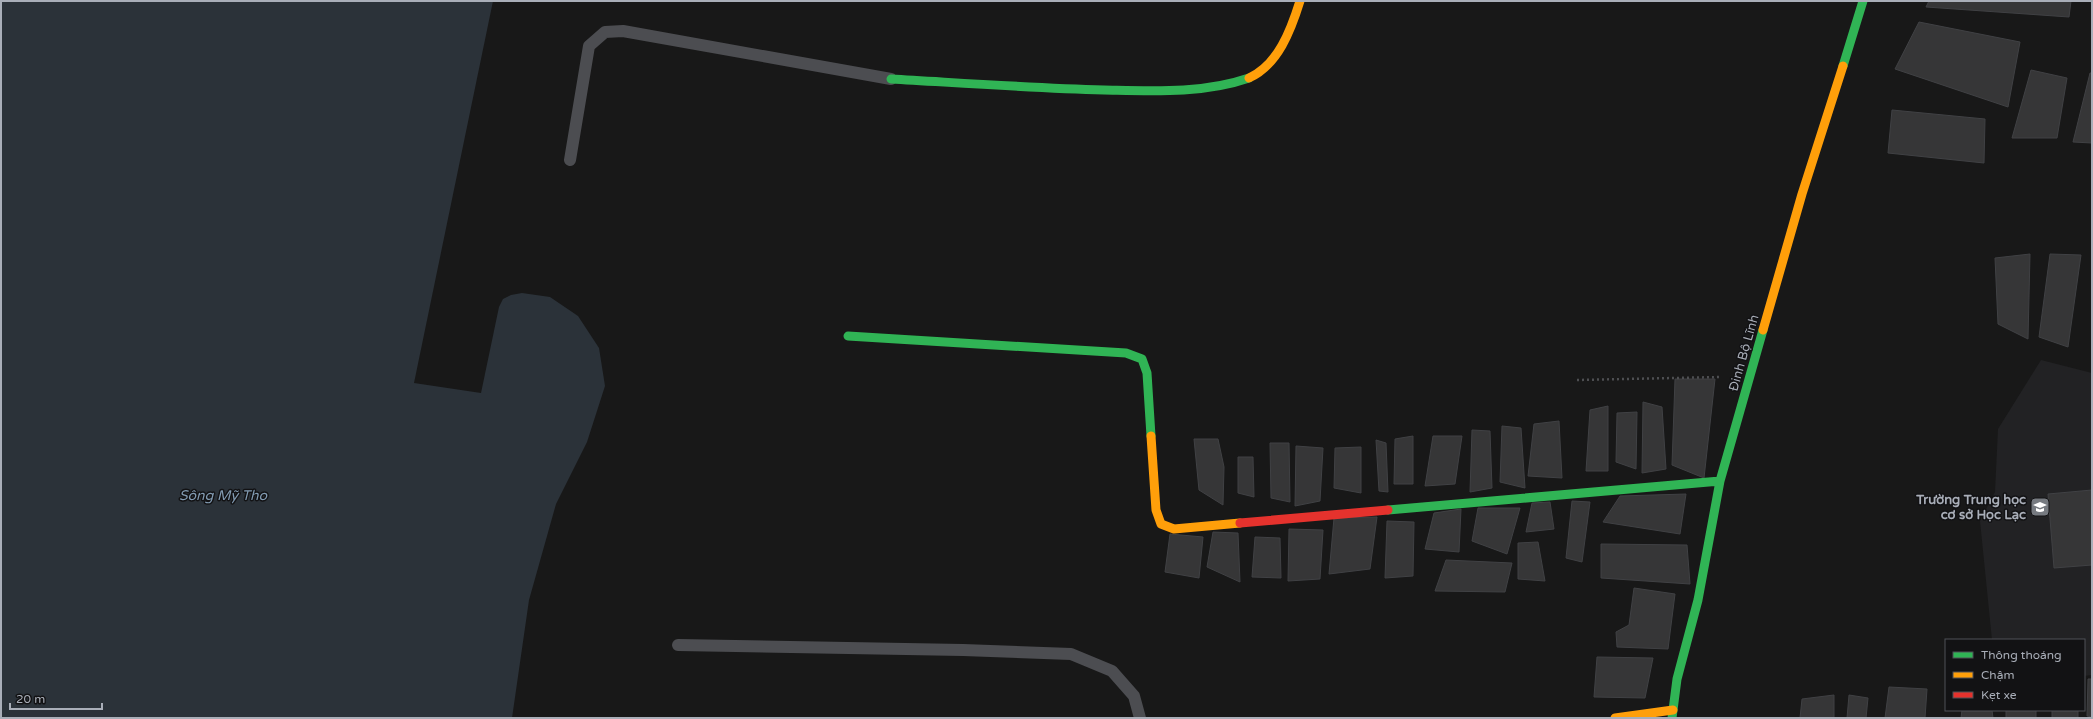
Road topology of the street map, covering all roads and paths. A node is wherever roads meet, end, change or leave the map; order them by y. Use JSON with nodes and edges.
{"nodes":[{"id":1,"x":1300,"y":1,"type":"edge"},
{"id":2,"x":1863,"y":1,"type":"edge"},
{"id":3,"x":891,"y":80,"type":"joint"},
{"id":4,"x":570,"y":160,"type":"dead end"},
{"id":5,"x":848,"y":336,"type":"dead end"},
{"id":6,"x":1751,"y":376,"type":"junction"},
{"id":7,"x":1577,"y":380,"type":"dead end"},
{"id":8,"x":1720,"y":481,"type":"junction"},
{"id":9,"x":678,"y":645,"type":"dead end"},
{"id":10,"x":1672,"y":714,"type":"edge"},
{"id":11,"x":1140,"y":718,"type":"edge"},
{"id":12,"x":1615,"y":718,"type":"edge"}],
"edges":[{"from":1,"to":3,"type":"street"},
{"from":2,"to":6,"type":"street","name":"Đinh Bộ Lĩnh"},
{"from":3,"to":4,"type":"lane"},
{"from":5,"to":8,"type":"street"},
{"from":6,"to":7,"type":"path"},
{"from":6,"to":8,"type":"street","name":"Đinh Bộ Lĩnh"},
{"from":8,"to":10,"type":"street","name":"Đinh Bộ Lĩnh"},
{"from":9,"to":11,"type":"lane"},
{"from":10,"to":12,"type":"street"}]}
